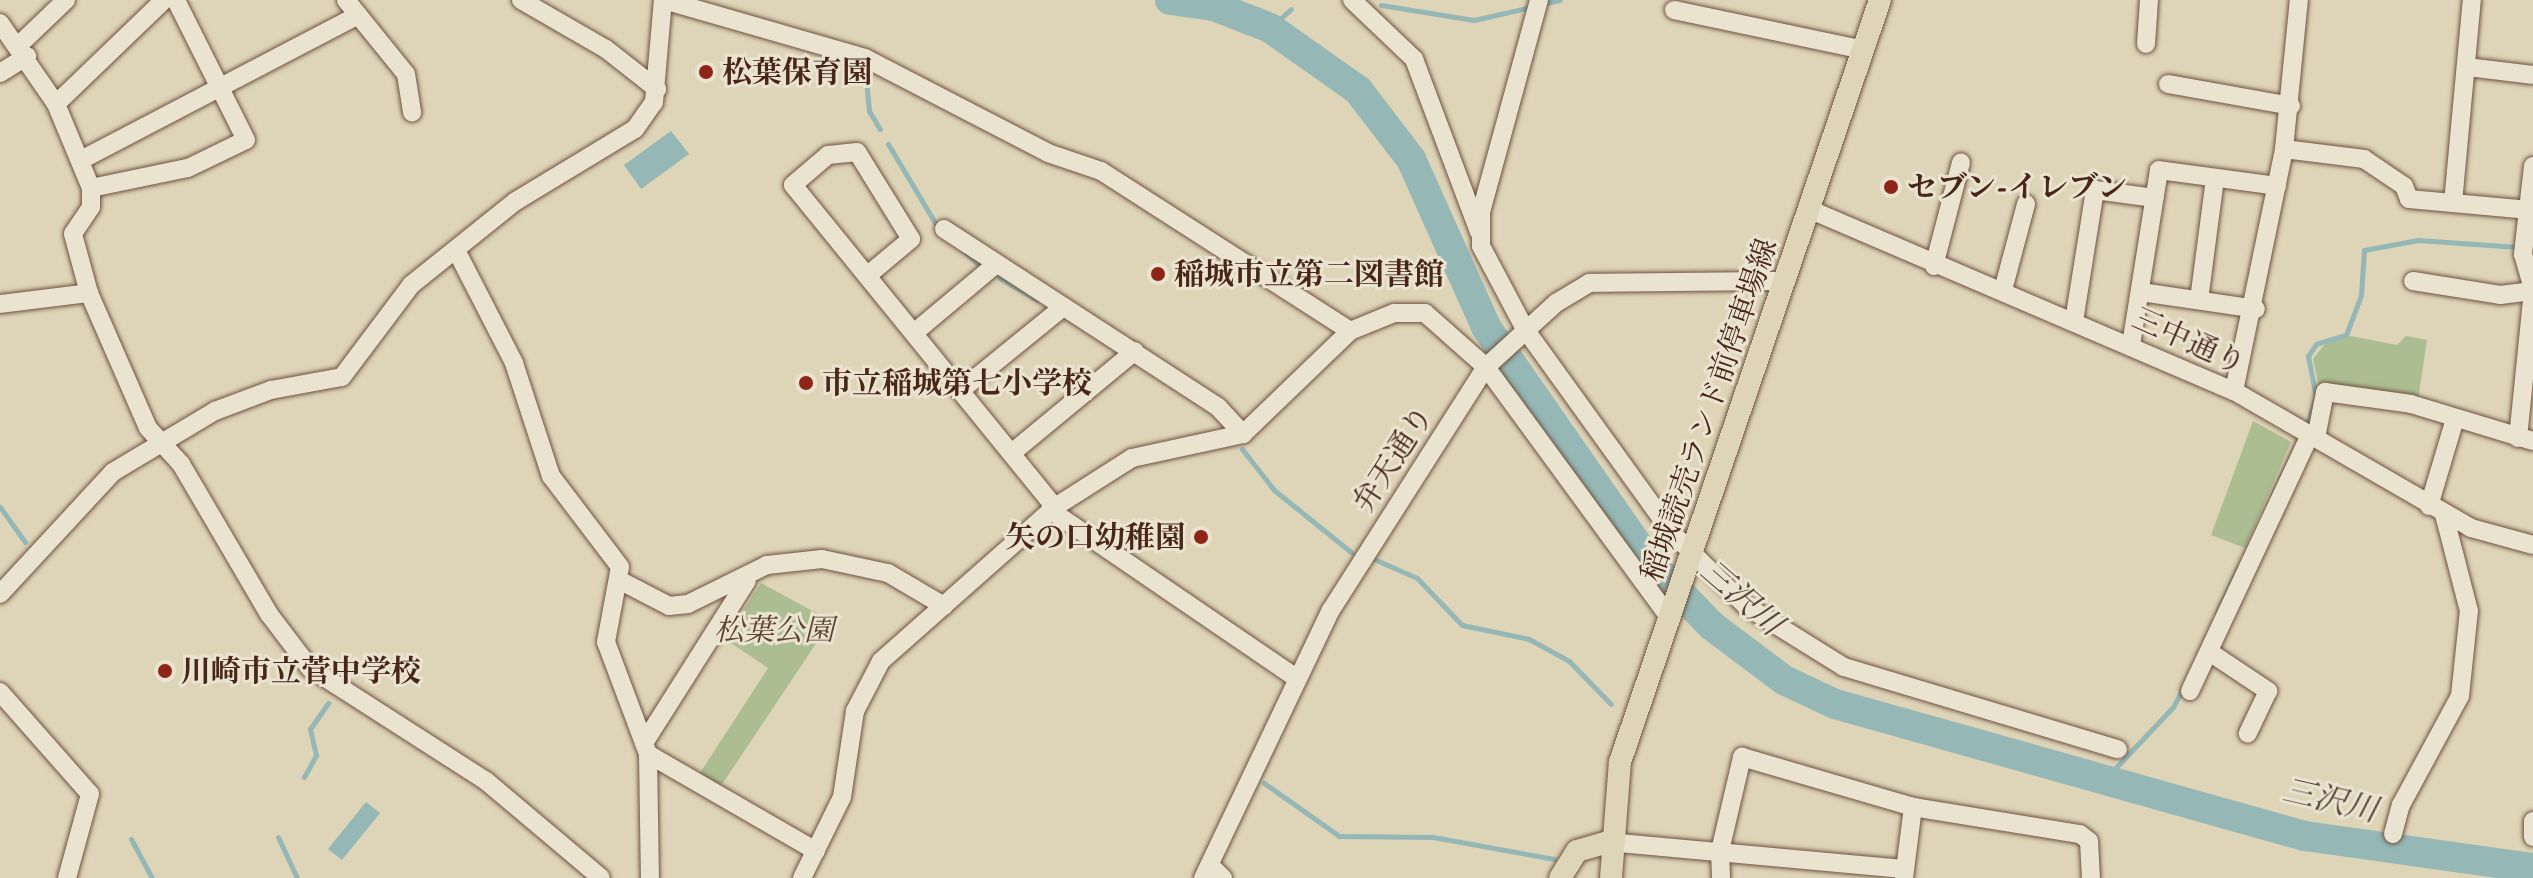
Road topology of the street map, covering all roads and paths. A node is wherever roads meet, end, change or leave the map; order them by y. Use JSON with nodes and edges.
{"nodes":[{"id":1,"x":66,"y":0,"type":"edge"},
{"id":2,"x":164,"y":0,"type":"edge"},
{"id":3,"x":176,"y":0,"type":"edge"},
{"id":4,"x":346,"y":0,"type":"edge"},
{"id":5,"x":521,"y":0,"type":"edge"},
{"id":6,"x":664,"y":0,"type":"edge"},
{"id":7,"x":1352,"y":0,"type":"edge"},
{"id":8,"x":1880,"y":0,"type":"edge"},
{"id":9,"x":2149,"y":0,"type":"edge"},
{"id":10,"x":2299,"y":0,"type":"edge"},
{"id":11,"x":2472,"y":0,"type":"edge"},
{"id":12,"x":1537,"y":6,"type":"edge"},
{"id":13,"x":1674,"y":10,"type":"dead end"},
{"id":14,"x":358,"y":15,"type":"junction"},
{"id":15,"x":0,"y":23,"type":"edge"},
{"id":16,"x":2146,"y":44,"type":"dead end"},
{"id":17,"x":23,"y":50,"type":"junction"},
{"id":18,"x":1863,"y":50,"type":"junction"},
{"id":19,"x":2467,"y":67,"type":"junction"},
{"id":20,"x":0,"y":73,"type":"edge"},
{"id":21,"x":2533,"y":75,"type":"edge"},
{"id":22,"x":2168,"y":84,"type":"dead end"},
{"id":23,"x":220,"y":85,"type":"junction"},
{"id":24,"x":657,"y":89,"type":"junction"},
{"id":25,"x":56,"y":104,"type":"junction"},
{"id":26,"x":2291,"y":106,"type":"junction"},
{"id":27,"x":412,"y":113,"type":"dead end"},
{"id":28,"x":2284,"y":149,"type":"junction"},
{"id":29,"x":81,"y":160,"type":"junction"},
{"id":30,"x":1961,"y":162,"type":"dead end"},
{"id":31,"x":2533,"y":166,"type":"edge"},
{"id":32,"x":2215,"y":178,"type":"junction"},
{"id":33,"x":2277,"y":186,"type":"junction"},
{"id":34,"x":91,"y":188,"type":"junction"},
{"id":35,"x":2154,"y":198,"type":"junction"},
{"id":36,"x":2453,"y":203,"type":"junction"},
{"id":37,"x":2026,"y":204,"type":"dead end"},
{"id":38,"x":1811,"y":210,"type":"junction"},
{"id":39,"x":2529,"y":210,"type":"junction"},
{"id":40,"x":944,"y":229,"type":"dead end"},
{"id":41,"x":1479,"y":232,"type":"junction"},
{"id":42,"x":456,"y":250,"type":"junction"},
{"id":43,"x":994,"y":266,"type":"junction"},
{"id":44,"x":1934,"y":266,"type":"junction"},
{"id":45,"x":868,"y":275,"type":"junction"},
{"id":46,"x":1785,"y":281,"type":"junction"},
{"id":47,"x":2413,"y":281,"type":"dead end"},
{"id":48,"x":2003,"y":290,"type":"junction"},
{"id":49,"x":2533,"y":291,"type":"edge"},
{"id":50,"x":2141,"y":292,"type":"junction"},
{"id":51,"x":89,"y":293,"type":"junction"},
{"id":52,"x":2199,"y":300,"type":"junction"},
{"id":53,"x":0,"y":304,"type":"edge"},
{"id":54,"x":1063,"y":307,"type":"junction"},
{"id":55,"x":2256,"y":309,"type":"junction"},
{"id":56,"x":2074,"y":321,"type":"junction"},
{"id":57,"x":1525,"y":329,"type":"junction"},
{"id":58,"x":1350,"y":331,"type":"junction"},
{"id":59,"x":915,"y":332,"type":"junction"},
{"id":60,"x":2131,"y":345,"type":"junction"},
{"id":61,"x":1135,"y":351,"type":"junction"},
{"id":62,"x":1486,"y":367,"type":"junction"},
{"id":63,"x":961,"y":390,"type":"junction"},
{"id":64,"x":2234,"y":391,"type":"junction"},
{"id":65,"x":2455,"y":419,"type":"junction"},
{"id":66,"x":2307,"y":433,"type":"junction"},
{"id":67,"x":1243,"y":434,"type":"junction"},
{"id":68,"x":2526,"y":440,"type":"edge"},
{"id":69,"x":166,"y":445,"type":"junction"},
{"id":70,"x":1013,"y":452,"type":"junction"},
{"id":71,"x":1052,"y":508,"type":"junction"},
{"id":72,"x":2437,"y":510,"type":"junction"},
{"id":73,"x":2533,"y":545,"type":"edge"},
{"id":74,"x":1688,"y":559,"type":"junction"},
{"id":75,"x":619,"y":580,"type":"junction"},
{"id":76,"x":747,"y":581,"type":"junction"},
{"id":77,"x":0,"y":594,"type":"edge"},
{"id":78,"x":944,"y":606,"type":"junction"},
{"id":79,"x":1670,"y":614,"type":"junction"},
{"id":80,"x":2211,"y":653,"type":"junction"},
{"id":81,"x":1296,"y":678,"type":"junction"},
{"id":82,"x":2190,"y":691,"type":"dead end"},
{"id":83,"x":0,"y":692,"type":"edge"},
{"id":84,"x":2248,"y":733,"type":"dead end"},
{"id":85,"x":646,"y":748,"type":"junction"},
{"id":86,"x":2118,"y":749,"type":"dead end"},
{"id":87,"x":1913,"y":807,"type":"junction"},
{"id":88,"x":2533,"y":821,"type":"edge"},
{"id":89,"x":2393,"y":834,"type":"dead end"},
{"id":90,"x":2533,"y":837,"type":"edge"},
{"id":91,"x":1608,"y":842,"type":"junction"},
{"id":92,"x":816,"y":851,"type":"junction"},
{"id":93,"x":1720,"y":851,"type":"junction"},
{"id":94,"x":1815,"y":869,"type":"edge"},
{"id":95,"x":1212,"y":874,"type":"edge"},
{"id":96,"x":1904,"y":874,"type":"edge"},
{"id":97,"x":67,"y":878,"type":"edge"},
{"id":98,"x":601,"y":878,"type":"edge"},
{"id":99,"x":650,"y":878,"type":"edge"},
{"id":100,"x":802,"y":878,"type":"edge"},
{"id":101,"x":1560,"y":878,"type":"edge"},
{"id":102,"x":1611,"y":878,"type":"edge"},
{"id":103,"x":1721,"y":878,"type":"edge"},
{"id":104,"x":2091,"y":878,"type":"edge"}],
"edges":[{"from":1,"to":17,"type":"street"},
{"from":2,"to":25,"type":"street"},
{"from":3,"to":23,"type":"street"},
{"from":4,"to":14,"type":"street"},
{"from":5,"to":24,"type":"street"},
{"from":6,"to":24,"type":"street"},
{"from":6,"to":58,"type":"street"},
{"from":7,"to":41,"type":"street"},
{"from":8,"to":18,"type":"main road","name":"稲城読売ランド前停車場線"},
{"from":9,"to":16,"type":"street"},
{"from":10,"to":26,"type":"street"},
{"from":11,"to":19,"type":"street"},
{"from":12,"to":41,"type":"street"},
{"from":13,"to":18,"type":"street"},
{"from":14,"to":23,"type":"street"},
{"from":14,"to":27,"type":"street"},
{"from":15,"to":17,"type":"street"},
{"from":17,"to":20,"type":"street"},
{"from":17,"to":25,"type":"street"},
{"from":18,"to":38,"type":"main road","name":"稲城読売ランド前停車場線"},
{"from":19,"to":21,"type":"street"},
{"from":19,"to":36,"type":"street"},
{"from":22,"to":26,"type":"street"},
{"from":23,"to":29,"type":"street"},
{"from":23,"to":34,"type":"street"},
{"from":24,"to":42,"type":"street"},
{"from":25,"to":29,"type":"street"},
{"from":26,"to":28,"type":"street"},
{"from":28,"to":33,"type":"street"},
{"from":28,"to":36,"type":"street"},
{"from":29,"to":34,"type":"street"},
{"from":30,"to":44,"type":"street"},
{"from":31,"to":39,"type":"street"},
{"from":32,"to":33,"type":"street"},
{"from":32,"to":35,"type":"street"},
{"from":32,"to":52,"type":"street"},
{"from":33,"to":55,"type":"street"},
{"from":34,"to":51,"type":"street"},
{"from":35,"to":50,"type":"street"},
{"from":35,"to":56,"type":"street"},
{"from":36,"to":39,"type":"street"},
{"from":37,"to":48,"type":"street"},
{"from":38,"to":44,"type":"street","name":"三中通り"},
{"from":38,"to":46,"type":"main road","name":"稲城読売ランド前停車場線"},
{"from":39,"to":49,"type":"street"},
{"from":40,"to":43,"type":"street"},
{"from":41,"to":57,"type":"street"},
{"from":42,"to":69,"type":"street"},
{"from":42,"to":75,"type":"street"},
{"from":43,"to":54,"type":"street"},
{"from":43,"to":59,"type":"street"},
{"from":44,"to":48,"type":"street","name":"三中通り"},
{"from":45,"to":45,"type":"street"},
{"from":45,"to":59,"type":"street"},
{"from":46,"to":57,"type":"street","name":"弁天通り"},
{"from":46,"to":74,"type":"main road","name":"稲城読売ランド前停車場線"},
{"from":47,"to":49,"type":"street"},
{"from":48,"to":56,"type":"street","name":"三中通り"},
{"from":49,"to":68,"type":"street"},
{"from":50,"to":52,"type":"street"},
{"from":50,"to":60,"type":"street"},
{"from":51,"to":53,"type":"street"},
{"from":51,"to":69,"type":"street"},
{"from":52,"to":55,"type":"street"},
{"from":54,"to":61,"type":"street"},
{"from":54,"to":63,"type":"street"},
{"from":55,"to":64,"type":"street"},
{"from":56,"to":60,"type":"street","name":"三中通り"},
{"from":57,"to":62,"type":"street","name":"弁天通り"},
{"from":57,"to":74,"type":"street"},
{"from":58,"to":62,"type":"street"},
{"from":58,"to":67,"type":"street"},
{"from":59,"to":63,"type":"street"},
{"from":60,"to":64,"type":"street","name":"三中通り"},
{"from":61,"to":67,"type":"street"},
{"from":61,"to":70,"type":"street"},
{"from":62,"to":79,"type":"street"},
{"from":62,"to":81,"type":"street","name":"弁天通り"},
{"from":63,"to":70,"type":"street"},
{"from":64,"to":66,"type":"street","name":"三中通り"},
{"from":65,"to":66,"type":"street"},
{"from":65,"to":68,"type":"street"},
{"from":65,"to":72,"type":"street"},
{"from":66,"to":72,"type":"street","name":"三中通り"},
{"from":66,"to":80,"type":"street"},
{"from":67,"to":71,"type":"street"},
{"from":69,"to":77,"type":"street"},
{"from":69,"to":98,"type":"street"},
{"from":70,"to":71,"type":"street"},
{"from":71,"to":78,"type":"street"},
{"from":71,"to":81,"type":"street"},
{"from":72,"to":73,"type":"street","name":"三中通り"},
{"from":72,"to":89,"type":"street"},
{"from":74,"to":79,"type":"main road","name":"稲城読売ランド前停車場線"},
{"from":74,"to":86,"type":"street"},
{"from":75,"to":76,"type":"street"},
{"from":75,"to":85,"type":"street"},
{"from":76,"to":78,"type":"street"},
{"from":76,"to":85,"type":"street"},
{"from":78,"to":92,"type":"street"},
{"from":79,"to":91,"type":"main road","name":"稲城読売ランド前停車場線"},
{"from":80,"to":82,"type":"street"},
{"from":80,"to":84,"type":"street"},
{"from":81,"to":95,"type":"street","name":"弁天通り"},
{"from":83,"to":97,"type":"street"},
{"from":85,"to":92,"type":"street"},
{"from":85,"to":99,"type":"street"},
{"from":87,"to":93,"type":"street"},
{"from":87,"to":96,"type":"street"},
{"from":87,"to":104,"type":"street"},
{"from":88,"to":90,"type":"street"},
{"from":91,"to":93,"type":"street"},
{"from":91,"to":101,"type":"main road"},
{"from":91,"to":102,"type":"main road","name":"稲城読売ランド前停車場線"},
{"from":92,"to":100,"type":"street"},
{"from":93,"to":94,"type":"street"},
{"from":93,"to":103,"type":"street"},
{"from":94,"to":96,"type":"street"}]}
